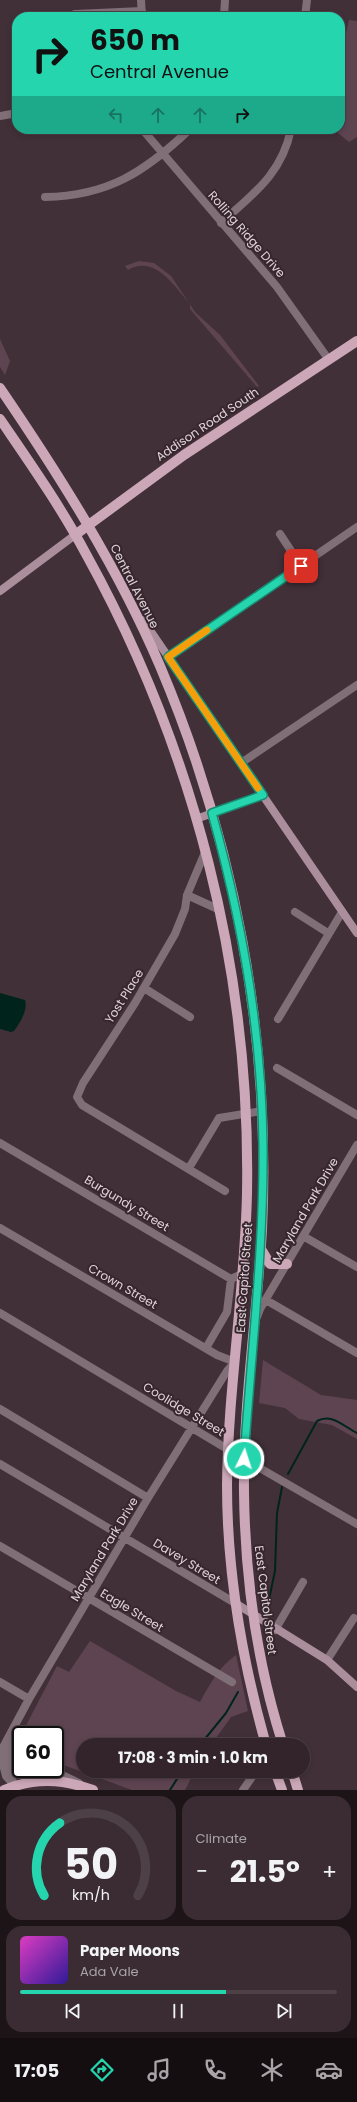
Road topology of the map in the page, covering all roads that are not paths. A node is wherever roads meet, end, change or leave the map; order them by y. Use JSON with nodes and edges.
{"nodes":[{"id":1,"x":141,"y":0,"type":"edge"},
{"id":2,"x":225,"y":0,"type":"edge"},
{"id":3,"x":308,"y":0,"type":"edge"},
{"id":4,"x":142,"y":12,"type":"edge"},
{"id":5,"x":224,"y":12,"type":"edge"},
{"id":6,"x":306,"y":12,"type":"edge"},
{"id":7,"x":12,"y":114,"type":"edge"},
{"id":8,"x":0,"y":116,"type":"edge"},
{"id":9,"x":146,"y":134,"type":"edge"},
{"id":10,"x":184,"y":134,"type":"edge"},
{"id":11,"x":290,"y":134,"type":"edge"},
{"id":12,"x":162,"y":152,"type":"junction"},
{"id":13,"x":45,"y":197,"type":"dead end"},
{"id":14,"x":221,"y":223,"type":"junction"},
{"id":15,"x":357,"y":342,"type":"edge"},
{"id":16,"x":329,"y":360,"type":"junction"},
{"id":17,"x":0,"y":388,"type":"edge"},
{"id":18,"x":0,"y":403,"type":"edge"},
{"id":19,"x":11,"y":404,"type":"junction"},
{"id":20,"x":0,"y":419,"type":"edge"},
{"id":21,"x":88,"y":526,"type":"junction"},
{"id":22,"x":357,"y":527,"type":"edge"},
{"id":23,"x":280,"y":534,"type":"dead end"},
{"id":24,"x":76,"y":535,"type":"junction"},
{"id":25,"x":301,"y":566,"type":"junction"},
{"id":26,"x":1,"y":587,"type":"edge"},
{"id":27,"x":127,"y":598,"type":"junction"},
{"id":28,"x":168,"y":657,"type":"junction"},
{"id":29,"x":357,"y":685,"type":"edge"},
{"id":30,"x":241,"y":763,"type":"junction"},
{"id":31,"x":263,"y":795,"type":"junction"},
{"id":32,"x":212,"y":813,"type":"junction"},
{"id":33,"x":196,"y":819,"type":"junction"},
{"id":34,"x":206,"y":850,"type":"junction"},
{"id":35,"x":187,"y":896,"type":"junction"},
{"id":36,"x":220,"y":910,"type":"junction"},
{"id":37,"x":295,"y":912,"type":"dead end"},
{"id":38,"x":342,"y":912,"type":"junction"},
{"id":39,"x":328,"y":933,"type":"junction"},
{"id":40,"x":357,"y":933,"type":"edge"},
{"id":41,"x":144,"y":988,"type":"junction"},
{"id":42,"x":190,"y":1017,"type":"dead end"},
{"id":43,"x":278,"y":1018,"type":"dead end"},
{"id":44,"x":277,"y":1068,"type":"dead end"},
{"id":45,"x":262,"y":1110,"type":"junction"},
{"id":46,"x":245,"y":1112,"type":"junction"},
{"id":47,"x":357,"y":1114,"type":"edge"},
{"id":48,"x":0,"y":1142,"type":"edge"},
{"id":49,"x":357,"y":1145,"type":"edge"},
{"id":50,"x":189,"y":1168,"type":"junction"},
{"id":51,"x":225,"y":1191,"type":"dead end"},
{"id":52,"x":0,"y":1228,"type":"edge"},
{"id":53,"x":303,"y":1236,"type":"junction"},
{"id":54,"x":260,"y":1247,"type":"junction"},
{"id":55,"x":287,"y":1264,"type":"junction"},
{"id":56,"x":357,"y":1267,"type":"edge"},
{"id":57,"x":242,"y":1274,"type":"junction"},
{"id":58,"x":231,"y":1279,"type":"junction"},
{"id":59,"x":266,"y":1300,"type":"junction"},
{"id":60,"x":0,"y":1313,"type":"edge"},
{"id":61,"x":253,"y":1330,"type":"junction"},
{"id":62,"x":206,"y":1348,"type":"junction"},
{"id":63,"x":357,"y":1353,"type":"edge"},
{"id":64,"x":235,"y":1362,"type":"junction"},
{"id":65,"x":0,"y":1409,"type":"edge"},
{"id":66,"x":192,"y":1426,"type":"junction"},
{"id":67,"x":229,"y":1449,"type":"junction"},
{"id":68,"x":244,"y":1459,"type":"junction"},
{"id":69,"x":0,"y":1464,"type":"edge"},
{"id":70,"x":148,"y":1498,"type":"junction"},
{"id":71,"x":357,"y":1524,"type":"edge"},
{"id":72,"x":124,"y":1537,"type":"junction"},
{"id":73,"x":0,"y":1546,"type":"edge"},
{"id":74,"x":303,"y":1582,"type":"dead end"},
{"id":75,"x":88,"y":1598,"type":"junction"},
{"id":76,"x":235,"y":1603,"type":"junction"},
{"id":77,"x":254,"y":1616,"type":"junction"},
{"id":78,"x":354,"y":1618,"type":"dead end"},
{"id":79,"x":275,"y":1630,"type":"junction"},
{"id":80,"x":326,"y":1660,"type":"junction"},
{"id":81,"x":0,"y":1682,"type":"edge"},
{"id":82,"x":232,"y":1682,"type":"dead end"},
{"id":83,"x":357,"y":1686,"type":"edge"},
{"id":84,"x":29,"y":1699,"type":"junction"},
{"id":85,"x":264,"y":1738,"type":"edge"},
{"id":86,"x":281,"y":1738,"type":"edge"},
{"id":87,"x":3,"y":1752,"type":"edge"},
{"id":88,"x":64,"y":1776,"type":"edge"},
{"id":89,"x":251,"y":1778,"type":"edge"},
{"id":90,"x":278,"y":1778,"type":"edge"},
{"id":91,"x":294,"y":1778,"type":"edge"},
{"id":92,"x":15,"y":1788,"type":"edge"},
{"id":93,"x":4,"y":1790,"type":"edge"},
{"id":94,"x":92,"y":1790,"type":"edge"},
{"id":95,"x":243,"y":1790,"type":"edge"},
{"id":96,"x":282,"y":1790,"type":"edge"},
{"id":97,"x":298,"y":1790,"type":"edge"}],
"edges":[{"from":1,"to":4,"type":"street"},
{"from":2,"to":5,"type":"street"},
{"from":3,"to":6,"type":"street"},
{"from":7,"to":8,"type":"street"},
{"from":9,"to":12,"type":"street","name":"Rolling Ridge Drive"},
{"from":10,"to":12,"type":"street"},
{"from":11,"to":14,"type":"street"},
{"from":12,"to":13,"type":"street"},
{"from":12,"to":14,"type":"street","name":"Rolling Ridge Drive"},
{"from":14,"to":16,"type":"street","name":"Rolling Ridge Drive"},
{"from":15,"to":16,"type":"main road","name":"Addison Road South"},
{"from":16,"to":21,"type":"main road","name":"Addison Road South"},
{"from":17,"to":19,"type":"main road","name":"Central Avenue"},
{"from":18,"to":19,"type":"main road"},
{"from":19,"to":21,"type":"main road","name":"Central Avenue"},
{"from":20,"to":24,"type":"main road"},
{"from":21,"to":24,"type":"main road","name":"Addison Road South"},
{"from":21,"to":27,"type":"main road","name":"Central Avenue"},
{"from":22,"to":25,"type":"street"},
{"from":23,"to":25,"type":"street"},
{"from":24,"to":26,"type":"main road"},
{"from":24,"to":33,"type":"main road"},
{"from":25,"to":28,"type":"street"},
{"from":27,"to":28,"type":"main road"},
{"from":27,"to":32,"type":"main road","name":"Central Avenue"},
{"from":28,"to":30,"type":"main road"},
{"from":29,"to":30,"type":"street"},
{"from":30,"to":31,"type":"main road"},
{"from":31,"to":32,"type":"main road"},
{"from":31,"to":38,"type":"main road"},
{"from":32,"to":33,"type":"main road"},
{"from":32,"to":45,"type":"main road","name":"East Capitol Street"},
{"from":33,"to":34,"type":"main road","name":"East Capitol Street"},
{"from":34,"to":35,"type":"street","name":"Yost Place"},
{"from":34,"to":36,"type":"main road","name":"East Capitol Street"},
{"from":35,"to":36,"type":"street"},
{"from":35,"to":41,"type":"street","name":"Yost Place"},
{"from":36,"to":46,"type":"main road","name":"East Capitol Street"},
{"from":37,"to":39,"type":"street"},
{"from":38,"to":39,"type":"street"},
{"from":38,"to":40,"type":"main road"},
{"from":39,"to":43,"type":"street"},
{"from":41,"to":42,"type":"street"},
{"from":41,"to":50,"type":"street","name":"Yost Place"},
{"from":44,"to":47,"type":"street"},
{"from":45,"to":46,"type":"street"},
{"from":45,"to":54,"type":"main road","name":"East Capitol Street"},
{"from":46,"to":50,"type":"street"},
{"from":46,"to":57,"type":"main road","name":"East Capitol Street"},
{"from":48,"to":58,"type":"street","name":"Burgundy Street"},
{"from":49,"to":53,"type":"street","name":"Maryland Park Drive"},
{"from":50,"to":51,"type":"street"},
{"from":52,"to":62,"type":"street","name":"Crown Street"},
{"from":53,"to":55,"type":"street","name":"Maryland Park Drive"},
{"from":53,"to":56,"type":"street"},
{"from":54,"to":55,"type":"main road"},
{"from":54,"to":61,"type":"main road","name":"East Capitol Street"},
{"from":55,"to":59,"type":"street","name":"Maryland Park Drive"},
{"from":57,"to":58,"type":"street"},
{"from":57,"to":64,"type":"main road","name":"East Capitol Street"},
{"from":58,"to":62,"type":"street"},
{"from":59,"to":61,"type":"street","name":"Maryland Park Drive"},
{"from":59,"to":63,"type":"street"},
{"from":60,"to":66,"type":"street","name":"Coolidge Street"},
{"from":61,"to":68,"type":"main road","name":"East Capitol Street"},
{"from":62,"to":64,"type":"street","name":"Crown Street"},
{"from":64,"to":66,"type":"street","name":"Maryland Park Drive"},
{"from":64,"to":67,"type":"main road","name":"East Capitol Street"},
{"from":65,"to":70,"type":"street"},
{"from":66,"to":67,"type":"street","name":"Coolidge Street"},
{"from":66,"to":70,"type":"street","name":"Maryland Park Drive"},
{"from":67,"to":68,"type":"street","name":"Coolidge Street"},
{"from":67,"to":76,"type":"main road","name":"East Capitol Street"},
{"from":68,"to":71,"type":"street","name":"Coolidge Street"},
{"from":68,"to":77,"type":"main road","name":"East Capitol Street"},
{"from":69,"to":72,"type":"street","name":"Davey Street"},
{"from":70,"to":72,"type":"street","name":"Maryland Park Drive"},
{"from":72,"to":75,"type":"street","name":"Maryland Park Drive"},
{"from":72,"to":76,"type":"street","name":"Davey Street"},
{"from":73,"to":75,"type":"street","name":"Eagle Street"},
{"from":74,"to":79,"type":"street"},
{"from":75,"to":82,"type":"street","name":"Eagle Street"},
{"from":75,"to":84,"type":"street","name":"Maryland Park Drive"},
{"from":76,"to":77,"type":"main road","name":"Davey Street"},
{"from":76,"to":85,"type":"main road","name":"East Capitol Street"},
{"from":77,"to":79,"type":"main road","name":"Davey Street"},
{"from":77,"to":86,"type":"main road","name":"East Capitol Street"},
{"from":78,"to":80,"type":"street"},
{"from":79,"to":80,"type":"main road","name":"Davey Street"},
{"from":80,"to":83,"type":"main road","name":"Davey Street"},
{"from":81,"to":84,"type":"street"},
{"from":84,"to":87,"type":"street","name":"Maryland Park Drive"},
{"from":87,"to":92,"type":"street"},
{"from":88,"to":94,"type":"street"},
{"from":89,"to":95,"type":"street"},
{"from":90,"to":96,"type":"main road"},
{"from":91,"to":97,"type":"main road"},
{"from":92,"to":93,"type":"main road"},
{"from":92,"to":94,"type":"main road"}]}
